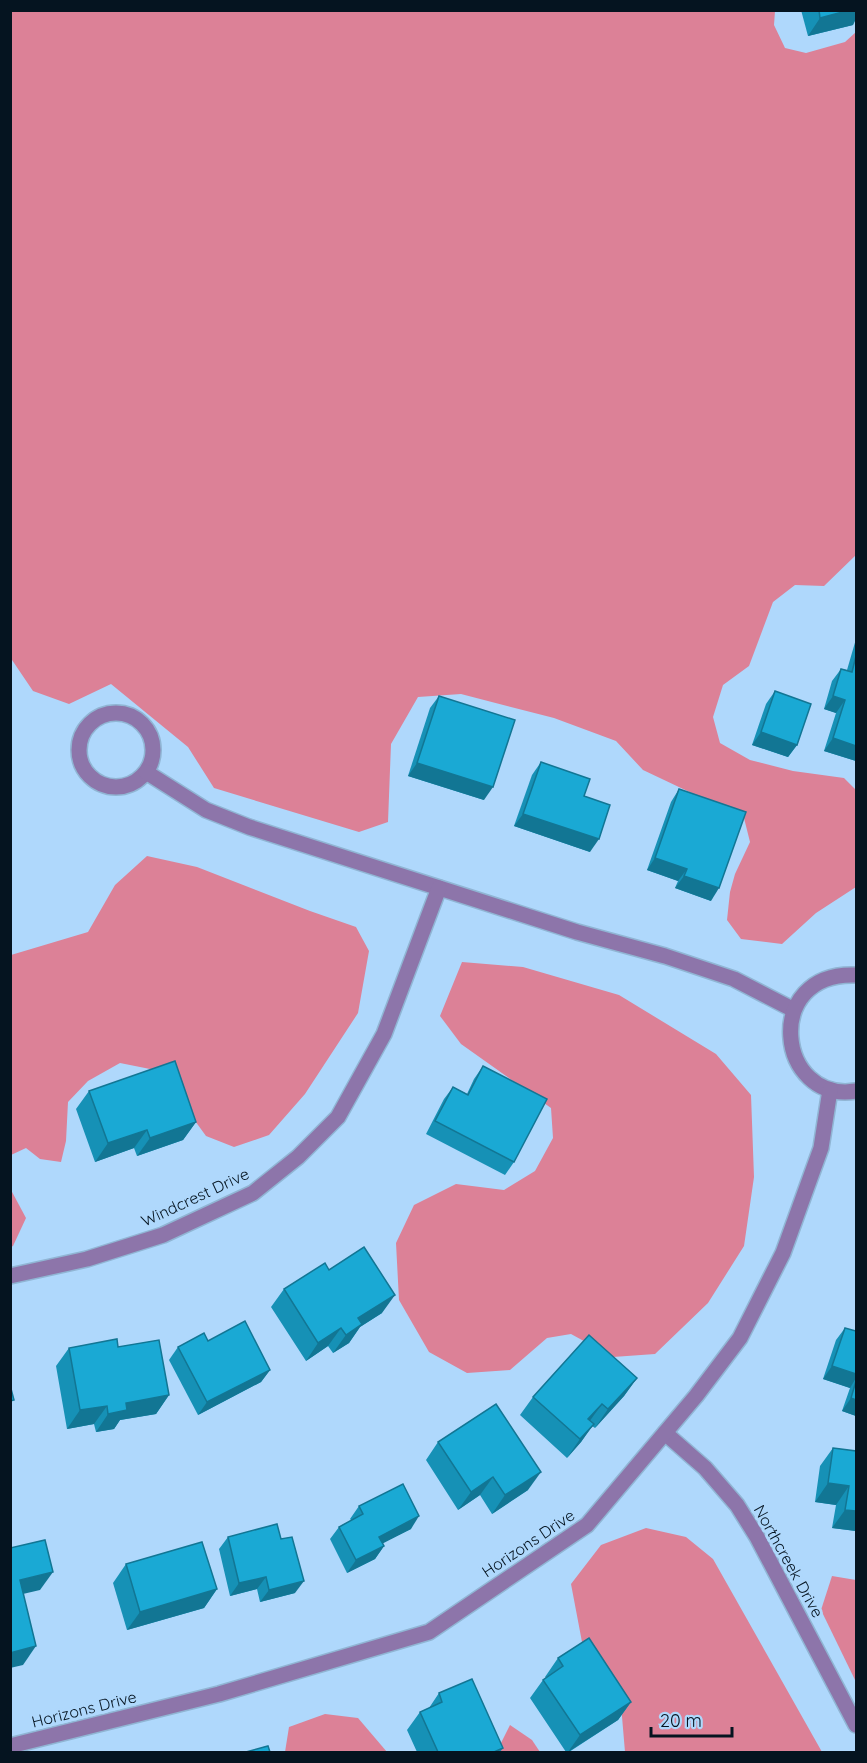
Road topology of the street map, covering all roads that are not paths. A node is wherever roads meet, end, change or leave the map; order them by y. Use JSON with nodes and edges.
{"nodes":[{"id":1,"x":146,"y":772,"type":"junction"},
{"id":2,"x":439,"y":888,"type":"junction"},
{"id":3,"x":856,"y":975,"type":"edge"},
{"id":4,"x":794,"y":1010,"type":"junction"},
{"id":5,"x":830,"y":1089,"type":"junction"},
{"id":6,"x":856,"y":1091,"type":"edge"},
{"id":7,"x":10,"y":1276,"type":"edge"},
{"id":8,"x":665,"y":1433,"type":"junction"},
{"id":9,"x":856,"y":1725,"type":"edge"},
{"id":10,"x":10,"y":1746,"type":"edge"}],
"edges":[{"from":1,"to":1,"type":"street"},
{"from":1,"to":2,"type":"street"},
{"from":2,"to":4,"type":"street"},
{"from":2,"to":7,"type":"street","name":"Windcrest Drive"},
{"from":3,"to":4,"type":"street"},
{"from":4,"to":5,"type":"street"},
{"from":5,"to":6,"type":"street"},
{"from":5,"to":8,"type":"street","name":"Horizons Drive"},
{"from":8,"to":9,"type":"street","name":"Northcreek Drive"},
{"from":8,"to":10,"type":"street","name":"Horizons Drive"}]}
